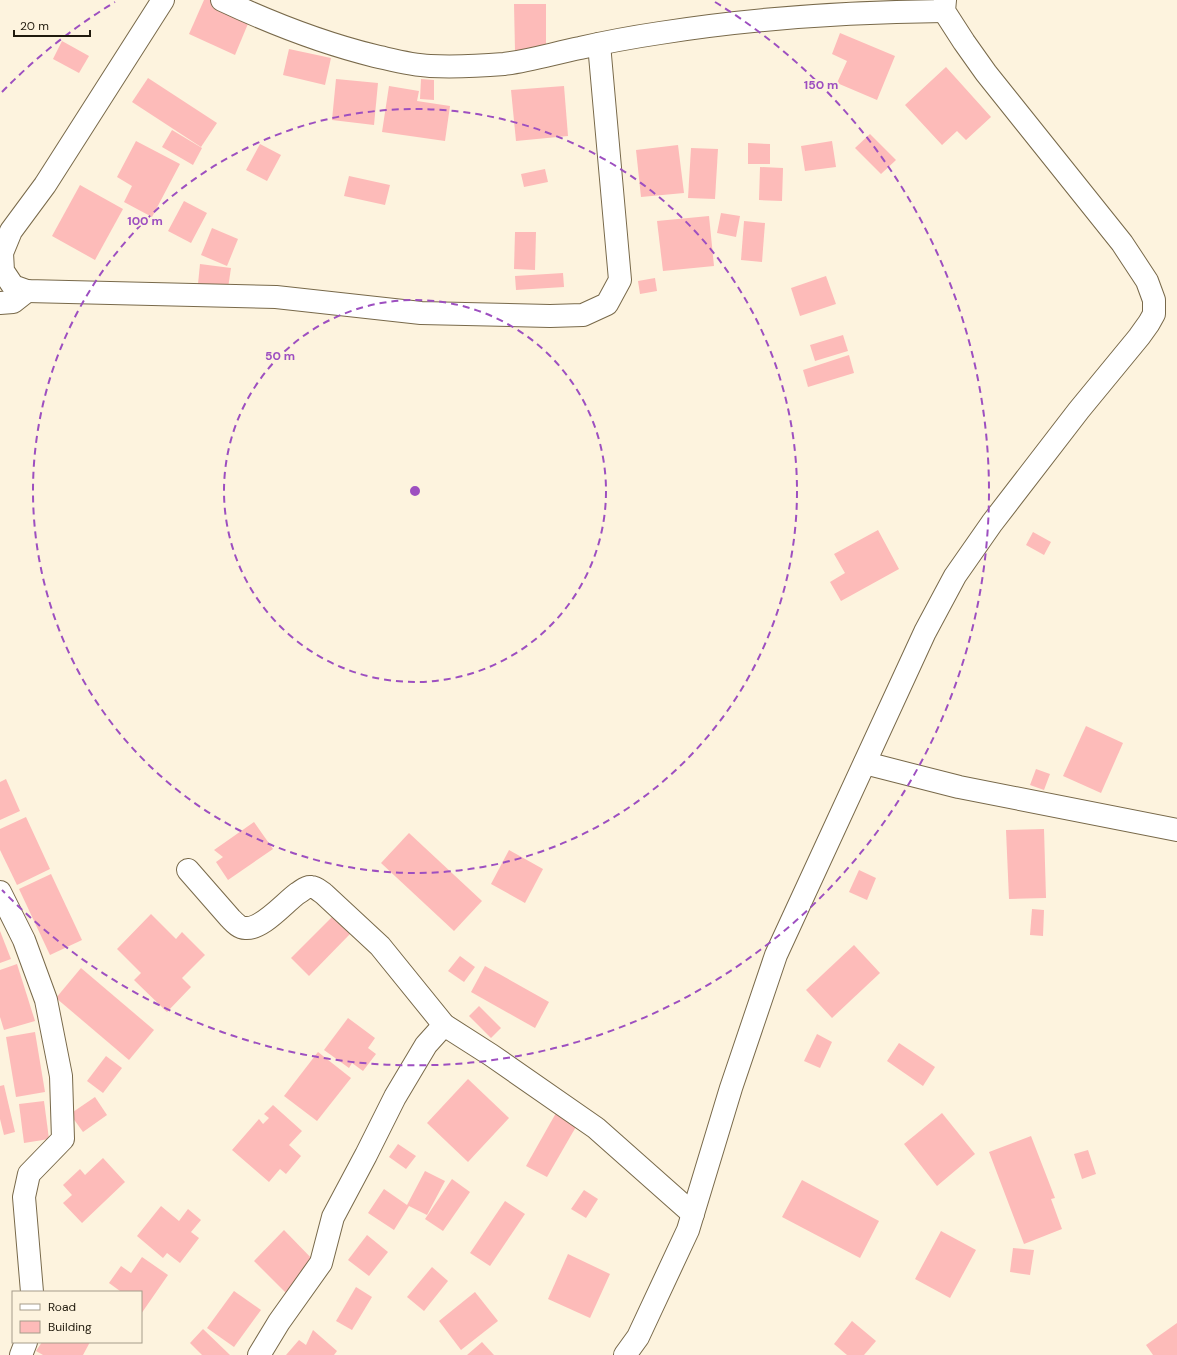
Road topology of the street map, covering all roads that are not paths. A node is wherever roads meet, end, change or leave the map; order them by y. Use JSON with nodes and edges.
{"nodes":[{"id":1,"x":163,"y":0,"type":"edge"},
{"id":2,"x":222,"y":0,"type":"edge"},
{"id":3,"x":945,"y":6,"type":"edge"},
{"id":4,"x":599,"y":44,"type":"junction"},
{"id":5,"x":27,"y":291,"type":"junction"},
{"id":6,"x":0,"y":303,"type":"edge"},
{"id":7,"x":865,"y":763,"type":"junction"},
{"id":8,"x":1177,"y":830,"type":"edge"},
{"id":9,"x":188,"y":870,"type":"dead end"},
{"id":10,"x":0,"y":892,"type":"edge"},
{"id":11,"x":444,"y":1025,"type":"junction"},
{"id":12,"x":693,"y":1214,"type":"junction"},
{"id":13,"x":32,"y":1291,"type":"edge"},
{"id":14,"x":26,"y":1343,"type":"edge"},
{"id":15,"x":21,"y":1355,"type":"edge"},
{"id":16,"x":259,"y":1355,"type":"edge"},
{"id":17,"x":625,"y":1355,"type":"edge"}],
"edges":[{"from":1,"to":5,"type":"street"},
{"from":2,"to":4,"type":"street"},
{"from":3,"to":4,"type":"street"},
{"from":3,"to":7,"type":"street"},
{"from":4,"to":5,"type":"street"},
{"from":5,"to":6,"type":"street"},
{"from":7,"to":8,"type":"street"},
{"from":7,"to":12,"type":"street"},
{"from":9,"to":11,"type":"street"},
{"from":10,"to":13,"type":"street"},
{"from":11,"to":12,"type":"street"},
{"from":11,"to":16,"type":"street"},
{"from":12,"to":17,"type":"street"},
{"from":14,"to":15,"type":"street"}]}
